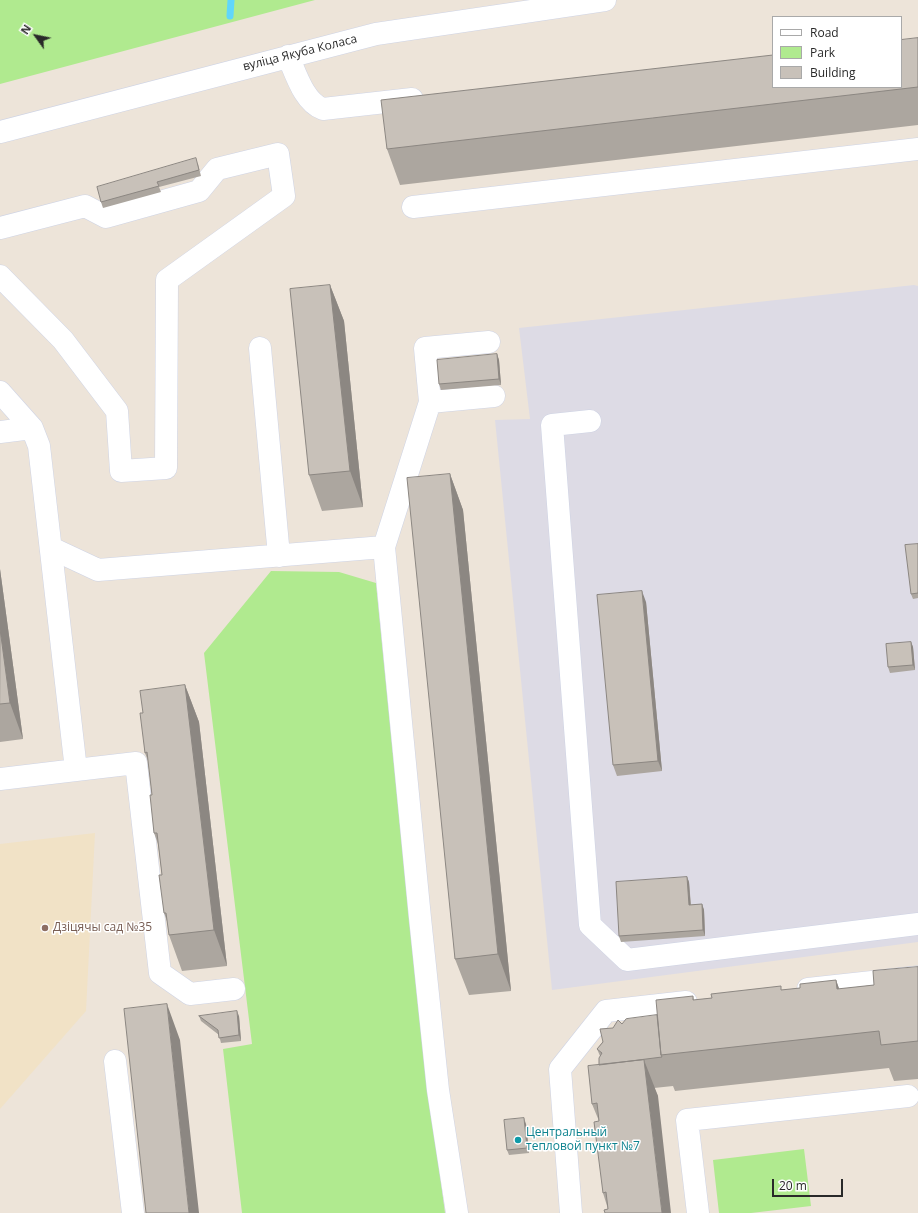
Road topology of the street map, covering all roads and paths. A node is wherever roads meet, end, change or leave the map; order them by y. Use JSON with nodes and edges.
{"nodes":[{"id":1,"x":605,"y":0,"type":"edge"},
{"id":2,"x":288,"y":56,"type":"junction"},
{"id":3,"x":434,"y":96,"type":"edge"},
{"id":4,"x":0,"y":132,"type":"edge"},
{"id":5,"x":918,"y":149,"type":"edge"},
{"id":6,"x":413,"y":207,"type":"dead end"},
{"id":7,"x":0,"y":228,"type":"edge"},
{"id":8,"x":0,"y":276,"type":"edge"},
{"id":9,"x":489,"y":342,"type":"dead end"},
{"id":10,"x":260,"y":348,"type":"dead end"},
{"id":11,"x":0,"y":392,"type":"edge"},
{"id":12,"x":494,"y":396,"type":"dead end"},
{"id":13,"x":430,"y":402,"type":"junction"},
{"id":14,"x":590,"y":421,"type":"dead end"},
{"id":15,"x":32,"y":428,"type":"junction"},
{"id":16,"x":0,"y":432,"type":"edge"},
{"id":17,"x":51,"y":548,"type":"junction"},
{"id":18,"x":384,"y":548,"type":"junction"},
{"id":19,"x":279,"y":556,"type":"junction"},
{"id":20,"x":76,"y":770,"type":"junction"},
{"id":21,"x":0,"y":779,"type":"edge"},
{"id":22,"x":918,"y":924,"type":"edge"},
{"id":23,"x":918,"y":977,"type":"edge"},
{"id":24,"x":234,"y":989,"type":"dead end"},
{"id":25,"x":786,"y":991,"type":"edge"},
{"id":26,"x":708,"y":1000,"type":"edge"},
{"id":27,"x":115,"y":1061,"type":"dead end"},
{"id":28,"x":908,"y":1096,"type":"dead end"},
{"id":29,"x":134,"y":1213,"type":"edge"},
{"id":30,"x":457,"y":1213,"type":"edge"},
{"id":31,"x":571,"y":1213,"type":"edge"},
{"id":32,"x":698,"y":1213,"type":"edge"}],
"edges":[{"from":1,"to":2,"type":"street","name":"вуліца Якуба Коласа"},
{"from":2,"to":3,"type":"street"},
{"from":2,"to":4,"type":"street","name":"вуліца Якуба Коласа"},
{"from":5,"to":6,"type":"street"},
{"from":7,"to":8,"type":"street"},
{"from":9,"to":13,"type":"street"},
{"from":10,"to":19,"type":"street"},
{"from":11,"to":15,"type":"street"},
{"from":12,"to":13,"type":"street"},
{"from":13,"to":18,"type":"street"},
{"from":14,"to":22,"type":"street"},
{"from":15,"to":16,"type":"street"},
{"from":15,"to":17,"type":"street"},
{"from":17,"to":19,"type":"street"},
{"from":17,"to":20,"type":"street"},
{"from":18,"to":19,"type":"street"},
{"from":18,"to":30,"type":"street"},
{"from":20,"to":21,"type":"street"},
{"from":20,"to":24,"type":"street"},
{"from":23,"to":25,"type":"street"},
{"from":26,"to":31,"type":"street"},
{"from":27,"to":29,"type":"street"},
{"from":28,"to":32,"type":"street"}]}
